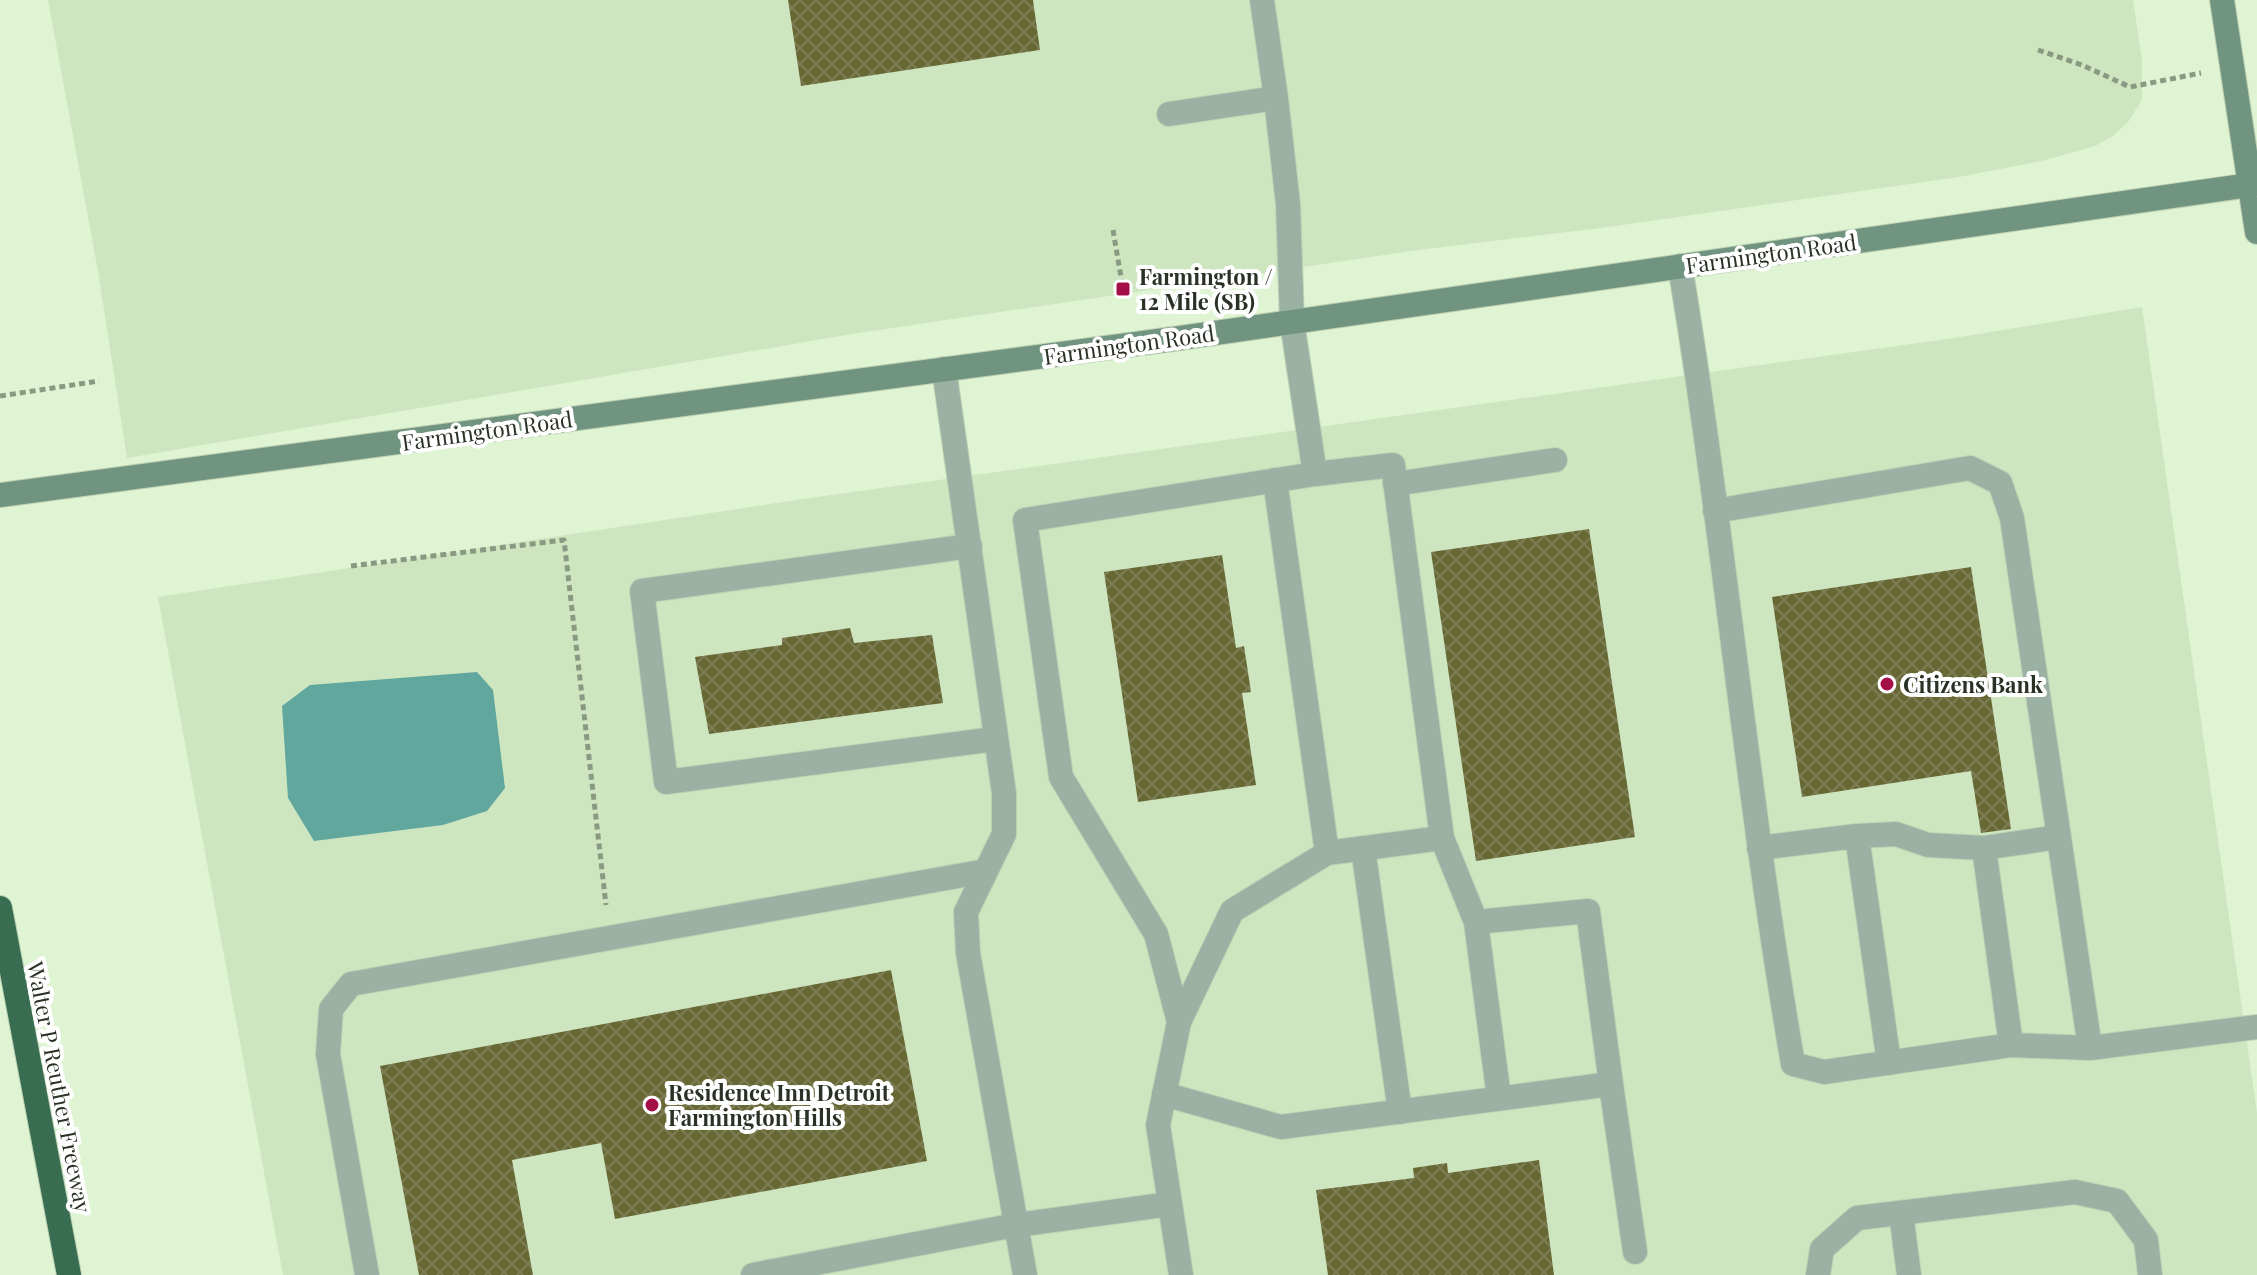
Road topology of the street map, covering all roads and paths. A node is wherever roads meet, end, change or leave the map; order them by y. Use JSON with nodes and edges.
{"nodes":[{"id":1,"x":1262,"y":0,"type":"edge"},
{"id":2,"x":2222,"y":0,"type":"edge"},
{"id":3,"x":2038,"y":50,"type":"dead end"},
{"id":4,"x":2232,"y":67,"type":"junction"},
{"id":5,"x":1276,"y":98,"type":"junction"},
{"id":6,"x":1169,"y":114,"type":"dead end"},
{"id":7,"x":2254,"y":184,"type":"edge"},
{"id":8,"x":1113,"y":230,"type":"dead end"},
{"id":9,"x":2257,"y":232,"type":"edge"},
{"id":10,"x":1680,"y":266,"type":"junction"},
{"id":11,"x":1123,"y":289,"type":"dead end"},
{"id":12,"x":1292,"y":322,"type":"junction"},
{"id":13,"x":944,"y":369,"type":"junction"},
{"id":14,"x":99,"y":381,"type":"dead end"},
{"id":15,"x":0,"y":396,"type":"edge"},
{"id":16,"x":1555,"y":460,"type":"dead end"},
{"id":17,"x":1315,"y":474,"type":"junction"},
{"id":18,"x":1275,"y":480,"type":"junction"},
{"id":19,"x":1395,"y":484,"type":"junction"},
{"id":20,"x":0,"y":495,"type":"edge"},
{"id":21,"x":1715,"y":511,"type":"junction"},
{"id":22,"x":970,"y":546,"type":"junction"},
{"id":23,"x":351,"y":566,"type":"dead end"},
{"id":24,"x":995,"y":739,"type":"junction"},
{"id":25,"x":1857,"y":836,"type":"junction"},
{"id":26,"x":2058,"y":837,"type":"junction"},
{"id":27,"x":1442,"y":838,"type":"junction"},
{"id":28,"x":1363,"y":848,"type":"junction"},
{"id":29,"x":1759,"y":848,"type":"junction"},
{"id":30,"x":1984,"y":848,"type":"junction"},
{"id":31,"x":1327,"y":853,"type":"junction"},
{"id":32,"x":986,"y":871,"type":"junction"},
{"id":33,"x":0,"y":908,"type":"edge"},
{"id":34,"x":1476,"y":922,"type":"junction"},
{"id":35,"x":610,"y":938,"type":"junction"},
{"id":36,"x":1179,"y":1022,"type":"junction"},
{"id":37,"x":2257,"y":1027,"type":"edge"},
{"id":38,"x":2011,"y":1045,"type":"junction"},
{"id":39,"x":2090,"y":1048,"type":"junction"},
{"id":40,"x":1889,"y":1063,"type":"junction"},
{"id":41,"x":1611,"y":1084,"type":"junction"},
{"id":42,"x":1164,"y":1094,"type":"junction"},
{"id":43,"x":1499,"y":1098,"type":"junction"},
{"id":44,"x":1400,"y":1112,"type":"junction"},
{"id":45,"x":1170,"y":1204,"type":"junction"},
{"id":46,"x":1901,"y":1213,"type":"junction"},
{"id":47,"x":1016,"y":1225,"type":"junction"},
{"id":48,"x":1635,"y":1252,"type":"dead end"},
{"id":49,"x":69,"y":1275,"type":"edge"},
{"id":50,"x":367,"y":1275,"type":"edge"},
{"id":51,"x":753,"y":1275,"type":"edge"},
{"id":52,"x":1025,"y":1275,"type":"edge"},
{"id":53,"x":1181,"y":1275,"type":"edge"},
{"id":54,"x":1818,"y":1275,"type":"edge"},
{"id":55,"x":1909,"y":1275,"type":"edge"},
{"id":56,"x":2150,"y":1275,"type":"edge"}],
"edges":[{"from":1,"to":5,"type":"street"},
{"from":2,"to":4,"type":"street"},
{"from":3,"to":4,"type":"path"},
{"from":4,"to":7,"type":"street"},
{"from":5,"to":6,"type":"street"},
{"from":5,"to":12,"type":"street"},
{"from":7,"to":9,"type":"street"},
{"from":7,"to":10,"type":"street","name":"Farmington Road"},
{"from":8,"to":11,"type":"path"},
{"from":10,"to":12,"type":"street","name":"Farmington Road"},
{"from":10,"to":21,"type":"street"},
{"from":12,"to":13,"type":"street","name":"Farmington Road"},
{"from":12,"to":17,"type":"street"},
{"from":13,"to":20,"type":"street","name":"Farmington Road"},
{"from":13,"to":22,"type":"street"},
{"from":14,"to":15,"type":"path"},
{"from":16,"to":19,"type":"street"},
{"from":17,"to":18,"type":"street"},
{"from":17,"to":19,"type":"street"},
{"from":18,"to":31,"type":"street"},
{"from":18,"to":36,"type":"street"},
{"from":19,"to":27,"type":"street"},
{"from":21,"to":26,"type":"street"},
{"from":21,"to":29,"type":"street"},
{"from":22,"to":24,"type":"street"},
{"from":22,"to":24,"type":"street"},
{"from":23,"to":35,"type":"path"},
{"from":24,"to":32,"type":"street"},
{"from":25,"to":29,"type":"street"},
{"from":25,"to":30,"type":"street"},
{"from":25,"to":40,"type":"street"},
{"from":26,"to":30,"type":"street"},
{"from":26,"to":39,"type":"street"},
{"from":27,"to":28,"type":"street"},
{"from":27,"to":34,"type":"street"},
{"from":28,"to":31,"type":"street"},
{"from":28,"to":44,"type":"street"},
{"from":29,"to":40,"type":"street"},
{"from":30,"to":38,"type":"street"},
{"from":31,"to":36,"type":"street"},
{"from":32,"to":35,"type":"street"},
{"from":32,"to":47,"type":"street"},
{"from":33,"to":49,"type":"highway","name":"Walter P Reuther Freeway"},
{"from":34,"to":41,"type":"street"},
{"from":34,"to":43,"type":"street"},
{"from":35,"to":50,"type":"street"},
{"from":36,"to":42,"type":"street"},
{"from":37,"to":39,"type":"street"},
{"from":38,"to":39,"type":"street"},
{"from":38,"to":40,"type":"street"},
{"from":41,"to":43,"type":"street"},
{"from":41,"to":48,"type":"street"},
{"from":42,"to":44,"type":"street"},
{"from":42,"to":45,"type":"street"},
{"from":43,"to":44,"type":"street"},
{"from":45,"to":47,"type":"street"},
{"from":45,"to":53,"type":"street"},
{"from":46,"to":54,"type":"street"},
{"from":46,"to":55,"type":"street"},
{"from":46,"to":56,"type":"street"},
{"from":47,"to":51,"type":"street"},
{"from":47,"to":52,"type":"street"}]}
